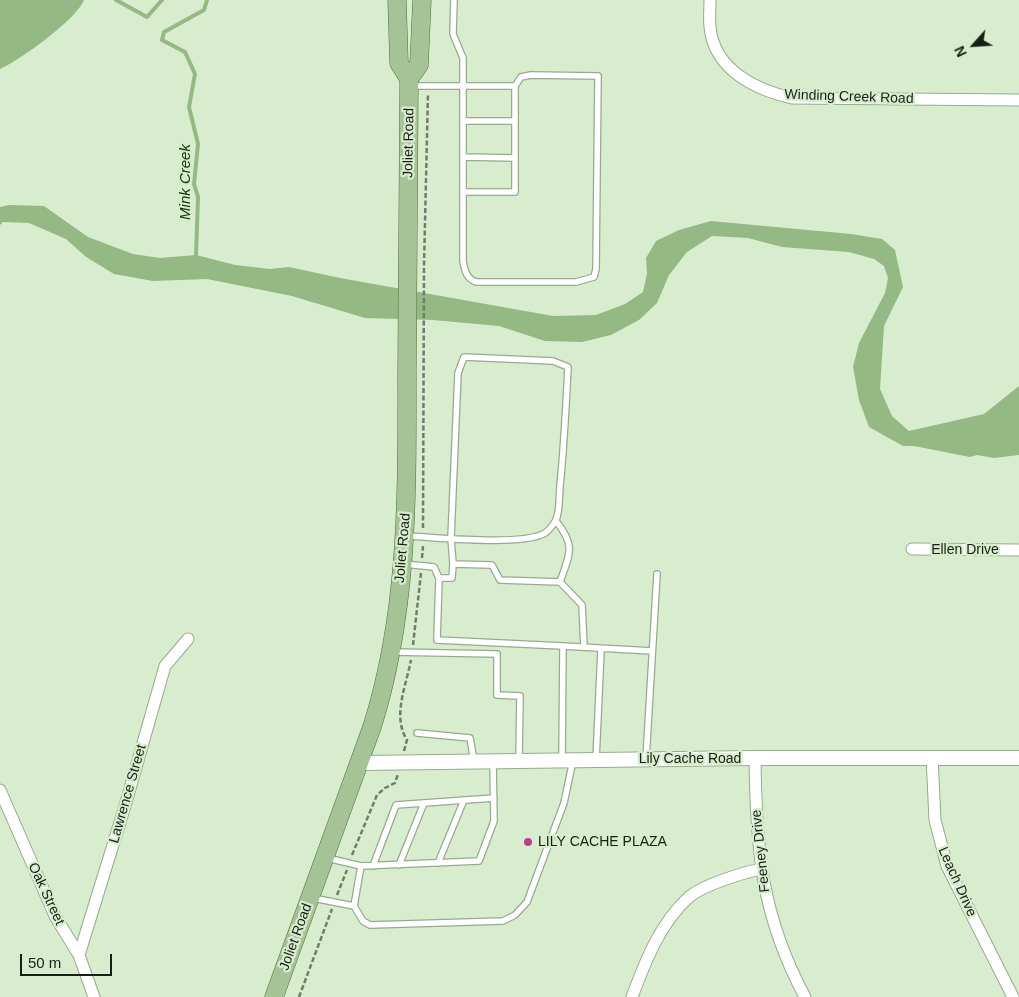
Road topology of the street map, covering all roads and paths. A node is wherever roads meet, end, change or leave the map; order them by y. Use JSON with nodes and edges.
{"nodes":[{"id":1,"x":398,"y":0,"type":"edge"},
{"id":2,"x":422,"y":0,"type":"edge"},
{"id":3,"x":454,"y":0,"type":"edge"},
{"id":4,"x":710,"y":0,"type":"edge"},
{"id":5,"x":409,"y":82,"type":"junction"},
{"id":6,"x":429,"y":86,"type":"junction"},
{"id":7,"x":464,"y":86,"type":"junction"},
{"id":8,"x":515,"y":86,"type":"junction"},
{"id":9,"x":1019,"y":100,"type":"edge"},
{"id":10,"x":464,"y":121,"type":"junction"},
{"id":11,"x":515,"y":121,"type":"junction"},
{"id":12,"x":464,"y":157,"type":"junction"},
{"id":13,"x":515,"y":158,"type":"junction"},
{"id":14,"x":464,"y":192,"type":"junction"},
{"id":15,"x":416,"y":264,"type":"junction"},
{"id":16,"x":416,"y":350,"type":"junction"},
{"id":17,"x":556,"y":521,"type":"junction"},
{"id":18,"x":406,"y":536,"type":"junction"},
{"id":19,"x":451,"y":538,"type":"junction"},
{"id":20,"x":912,"y":549,"type":"dead end"},
{"id":21,"x":1019,"y":550,"type":"edge"},
{"id":22,"x":402,"y":564,"type":"junction"},
{"id":23,"x":453,"y":564,"type":"junction"},
{"id":24,"x":657,"y":574,"type":"dead end"},
{"id":25,"x":439,"y":578,"type":"junction"},
{"id":26,"x":560,"y":582,"type":"junction"},
{"id":27,"x":188,"y":639,"type":"dead end"},
{"id":28,"x":563,"y":646,"type":"junction"},
{"id":29,"x":584,"y":647,"type":"junction"},
{"id":30,"x":602,"y":650,"type":"junction"},
{"id":31,"x":652,"y":651,"type":"junction"},
{"id":32,"x":390,"y":652,"type":"junction"},
{"id":33,"x":416,"y":733,"type":"dead end"},
{"id":34,"x":932,"y":757,"type":"junction"},
{"id":35,"x":755,"y":758,"type":"junction"},
{"id":36,"x":1019,"y":758,"type":"edge"},
{"id":37,"x":646,"y":759,"type":"junction"},
{"id":38,"x":519,"y":760,"type":"junction"},
{"id":39,"x":567,"y":760,"type":"junction"},
{"id":40,"x":596,"y":760,"type":"junction"},
{"id":41,"x":474,"y":761,"type":"junction"},
{"id":42,"x":493,"y":761,"type":"junction"},
{"id":43,"x":360,"y":763,"type":"junction"},
{"id":44,"x":396,"y":783,"type":"dead end"},
{"id":45,"x":0,"y":790,"type":"edge"},
{"id":46,"x":494,"y":798,"type":"junction"},
{"id":47,"x":464,"y":800,"type":"junction"},
{"id":48,"x":424,"y":803,"type":"junction"},
{"id":49,"x":325,"y":858,"type":"junction"},
{"id":50,"x":349,"y":863,"type":"junction"},
{"id":51,"x":438,"y":863,"type":"junction"},
{"id":52,"x":399,"y":864,"type":"junction"},
{"id":53,"x":361,"y":866,"type":"junction"},
{"id":54,"x":373,"y":866,"type":"junction"},
{"id":55,"x":760,"y":869,"type":"junction"},
{"id":56,"x":311,"y":898,"type":"junction"},
{"id":57,"x":334,"y":902,"type":"junction"},
{"id":58,"x":354,"y":906,"type":"junction"},
{"id":59,"x":79,"y":955,"type":"junction"},
{"id":60,"x":94,"y":997,"type":"edge"},
{"id":61,"x":274,"y":997,"type":"edge"},
{"id":62,"x":299,"y":997,"type":"edge"},
{"id":63,"x":632,"y":997,"type":"edge"},
{"id":64,"x":805,"y":997,"type":"edge"},
{"id":65,"x":1013,"y":997,"type":"edge"}],
"edges":[{"from":1,"to":5,"type":"main road","name":"Joliet Road"},
{"from":2,"to":5,"type":"main road","name":"Joliet Road"},
{"from":3,"to":7,"type":"lane"},
{"from":4,"to":9,"type":"street","name":"Winding Creek Road"},
{"from":5,"to":6,"type":"lane"},
{"from":5,"to":15,"type":"main road","name":"Joliet Road"},
{"from":6,"to":7,"type":"lane"},
{"from":6,"to":15,"type":"path"},
{"from":7,"to":8,"type":"lane"},
{"from":7,"to":10,"type":"lane"},
{"from":8,"to":11,"type":"lane"},
{"from":8,"to":14,"type":"lane"},
{"from":10,"to":11,"type":"lane"},
{"from":10,"to":12,"type":"lane"},
{"from":11,"to":13,"type":"lane"},
{"from":12,"to":13,"type":"lane"},
{"from":12,"to":14,"type":"lane"},
{"from":13,"to":14,"type":"lane"},
{"from":15,"to":16,"type":"main road","name":"Joliet Road"},
{"from":15,"to":16,"type":"path"},
{"from":16,"to":18,"type":"main road","name":"Joliet Road"},
{"from":17,"to":19,"type":"lane"},
{"from":17,"to":19,"type":"lane"},
{"from":17,"to":26,"type":"lane"},
{"from":18,"to":19,"type":"lane"},
{"from":18,"to":22,"type":"main road","name":"Joliet Road"},
{"from":19,"to":23,"type":"lane"},
{"from":20,"to":21,"type":"street","name":"Ellen Drive"},
{"from":22,"to":25,"type":"lane"},
{"from":22,"to":32,"type":"main road","name":"Joliet Road"},
{"from":23,"to":25,"type":"lane"},
{"from":23,"to":26,"type":"lane"},
{"from":24,"to":31,"type":"lane"},
{"from":25,"to":28,"type":"lane"},
{"from":26,"to":29,"type":"lane"},
{"from":27,"to":59,"type":"street","name":"Lawrence Street"},
{"from":28,"to":29,"type":"lane"},
{"from":28,"to":39,"type":"lane"},
{"from":29,"to":30,"type":"lane"},
{"from":30,"to":31,"type":"lane"},
{"from":30,"to":40,"type":"lane"},
{"from":31,"to":37,"type":"lane"},
{"from":32,"to":38,"type":"lane"},
{"from":32,"to":43,"type":"main road","name":"Joliet Road"},
{"from":33,"to":41,"type":"lane"},
{"from":34,"to":35,"type":"street","name":"Lily Cache Road"},
{"from":34,"to":36,"type":"street","name":"Lily Cache Road"},
{"from":34,"to":65,"type":"street","name":"Leach Drive"},
{"from":35,"to":37,"type":"street","name":"Lily Cache Road"},
{"from":35,"to":55,"type":"street","name":"Feeney Drive"},
{"from":37,"to":40,"type":"street","name":"Lily Cache Road"},
{"from":38,"to":39,"type":"street","name":"Lily Cache Road"},
{"from":38,"to":42,"type":"street","name":"Lily Cache Road"},
{"from":39,"to":40,"type":"street","name":"Lily Cache Road"},
{"from":39,"to":58,"type":"lane"},
{"from":41,"to":42,"type":"street","name":"Lily Cache Road"},
{"from":41,"to":43,"type":"street","name":"Lily Cache Road"},
{"from":42,"to":46,"type":"lane"},
{"from":43,"to":49,"type":"main road","name":"Joliet Road"},
{"from":44,"to":50,"type":"path"},
{"from":45,"to":59,"type":"street","name":"Oak Street"},
{"from":46,"to":47,"type":"lane"},
{"from":46,"to":51,"type":"lane"},
{"from":47,"to":48,"type":"lane"},
{"from":47,"to":51,"type":"lane"},
{"from":48,"to":52,"type":"lane"},
{"from":48,"to":54,"type":"lane"},
{"from":49,"to":50,"type":"lane"},
{"from":49,"to":56,"type":"main road","name":"Joliet Road"},
{"from":50,"to":53,"type":"lane"},
{"from":50,"to":57,"type":"path"},
{"from":51,"to":52,"type":"lane"},
{"from":52,"to":54,"type":"lane"},
{"from":53,"to":54,"type":"lane"},
{"from":53,"to":58,"type":"lane"},
{"from":55,"to":63,"type":"street"},
{"from":55,"to":64,"type":"street","name":"Feeney Drive"},
{"from":56,"to":57,"type":"lane"},
{"from":56,"to":61,"type":"main road","name":"Joliet Road"},
{"from":57,"to":58,"type":"lane"},
{"from":57,"to":62,"type":"path"},
{"from":59,"to":60,"type":"street","name":"Oak Street"}]}
